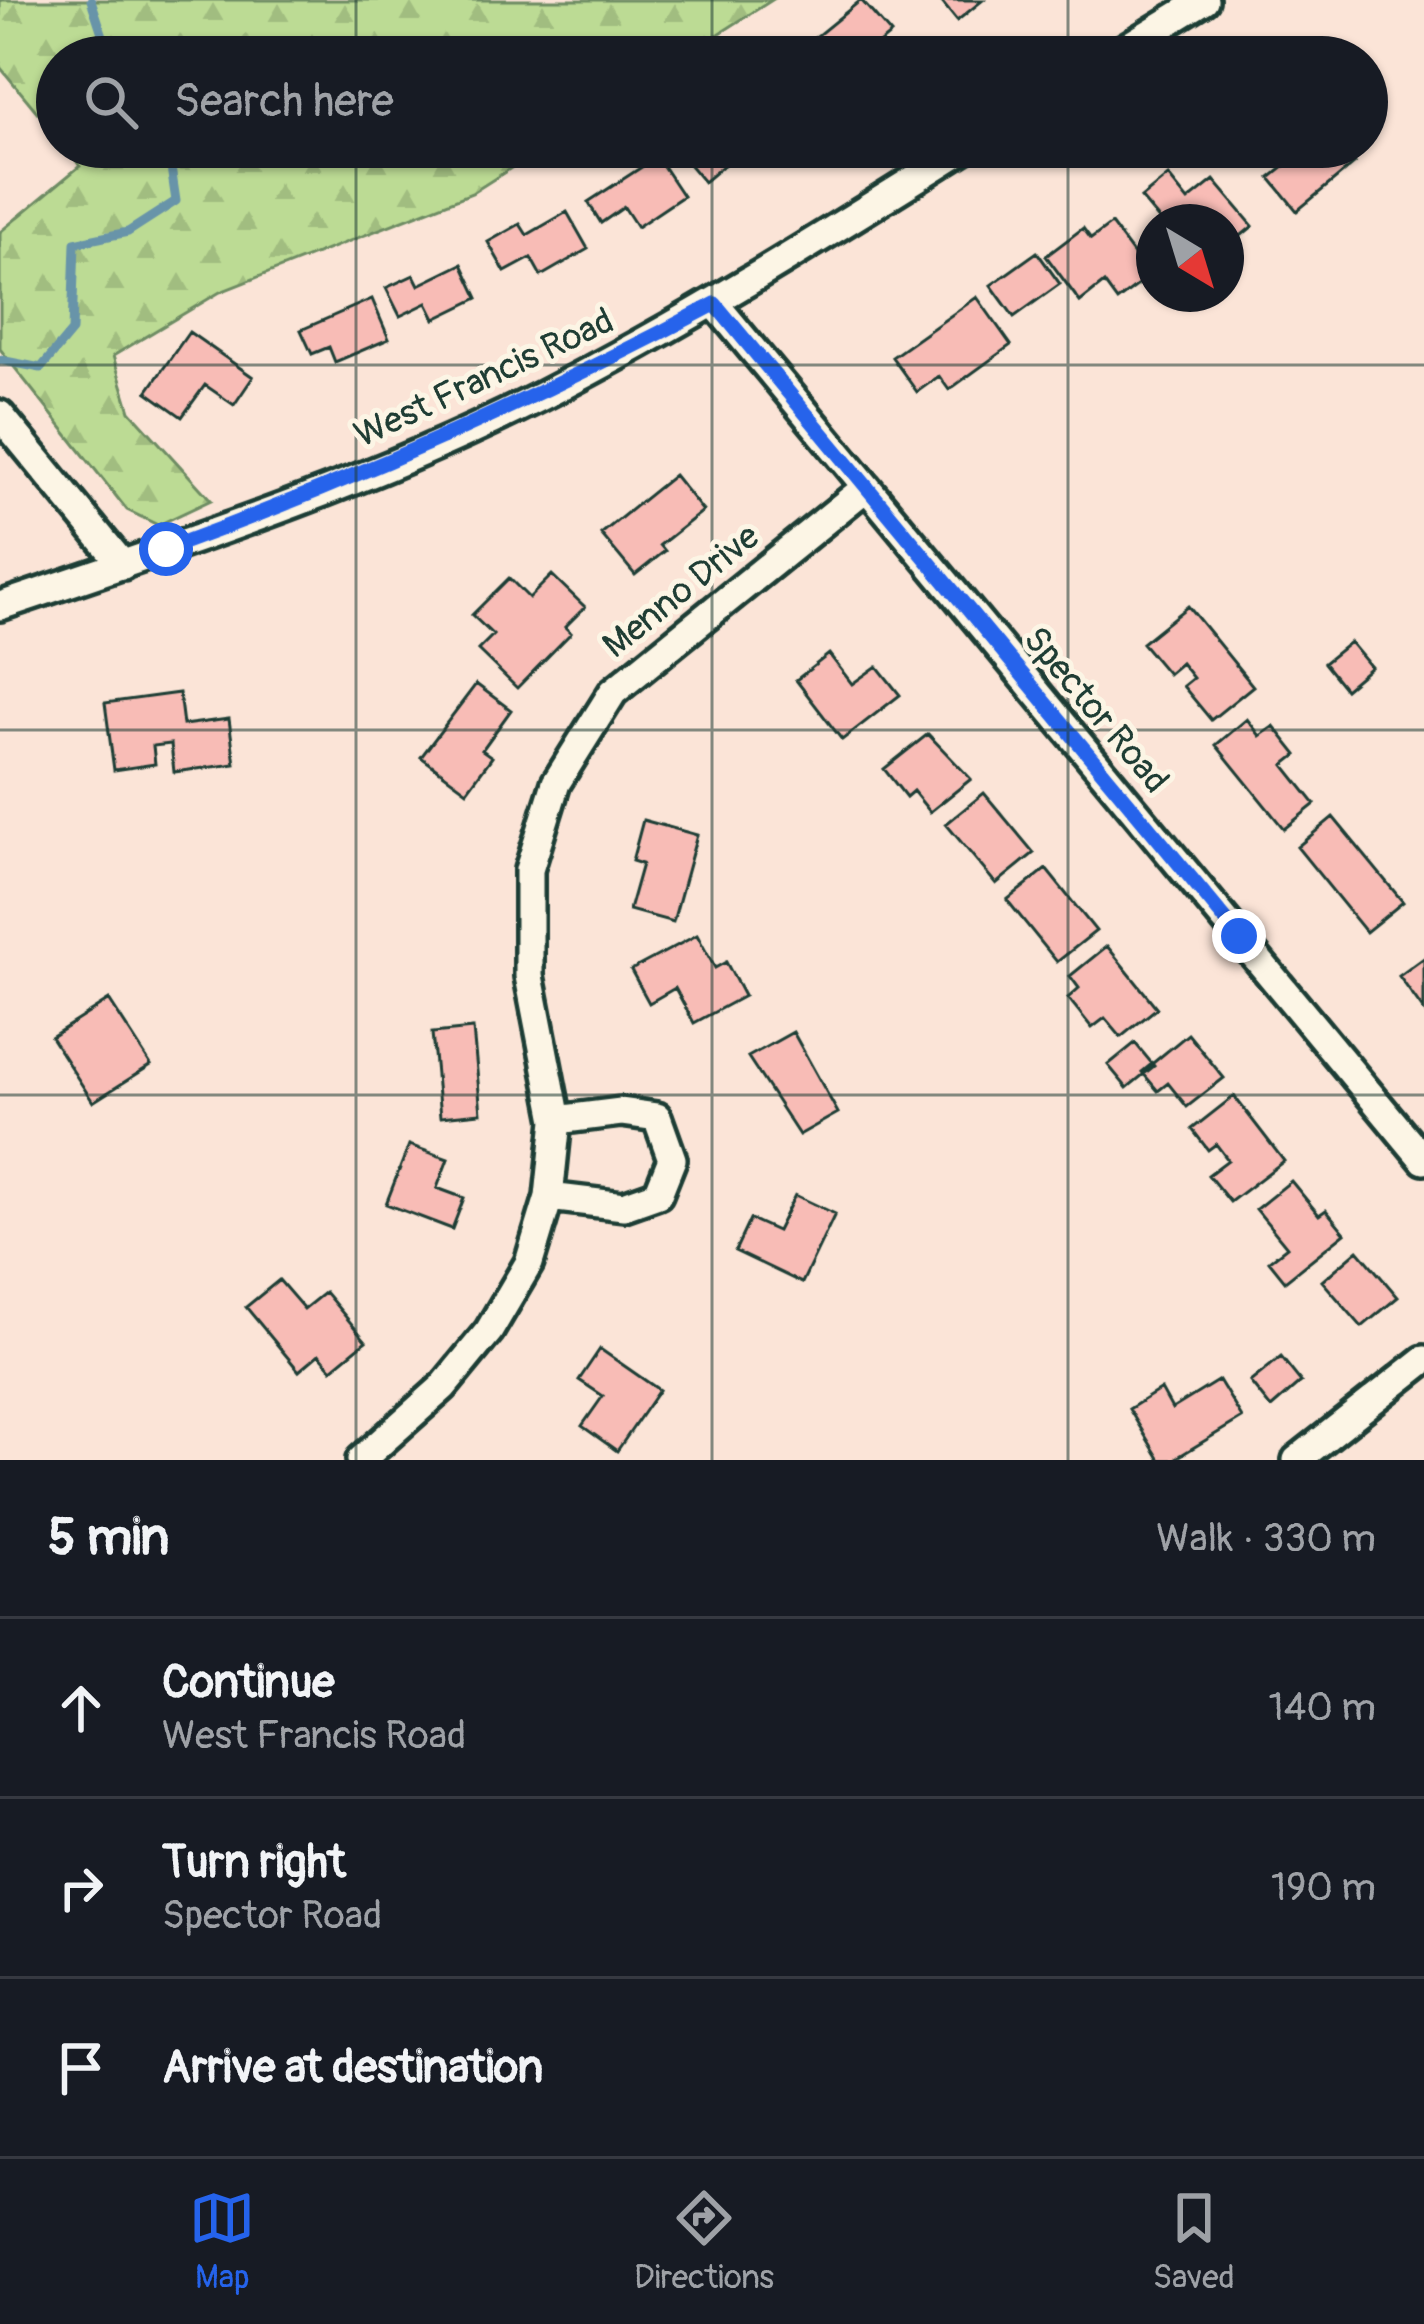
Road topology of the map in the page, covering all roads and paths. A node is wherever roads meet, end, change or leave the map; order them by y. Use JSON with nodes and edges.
{"nodes":[{"id":1,"x":1204,"y":0,"type":"edge"},
{"id":2,"x":1145,"y":36,"type":"edge"},
{"id":3,"x":932,"y":168,"type":"edge"},
{"id":4,"x":715,"y":304,"type":"junction"},
{"id":5,"x":0,"y":415,"type":"edge"},
{"id":6,"x":865,"y":489,"type":"junction"},
{"id":7,"x":123,"y":565,"type":"junction"},
{"id":8,"x":0,"y":606,"type":"edge"},
{"id":9,"x":557,"y":1120,"type":"junction"},
{"id":10,"x":1424,"y":1160,"type":"edge"},
{"id":11,"x":549,"y":1197,"type":"junction"},
{"id":12,"x":1424,"y":1360,"type":"edge"},
{"id":13,"x":361,"y":1460,"type":"edge"},
{"id":14,"x":1298,"y":1460,"type":"edge"}],
"edges":[{"from":1,"to":2,"type":"street"},
{"from":3,"to":4,"type":"street","name":"West Francis Road"},
{"from":4,"to":6,"type":"street","name":"Spector Road"},
{"from":4,"to":7,"type":"street","name":"West Francis Road"},
{"from":5,"to":7,"type":"street"},
{"from":6,"to":9,"type":"street","name":"Menno Drive"},
{"from":6,"to":10,"type":"street","name":"Spector Road"},
{"from":7,"to":8,"type":"street","name":"West Francis Road"},
{"from":9,"to":11,"type":"street","name":"Menno Drive"},
{"from":9,"to":11,"type":"street"},
{"from":11,"to":13,"type":"street","name":"Menno Drive"},
{"from":12,"to":14,"type":"street"}]}
